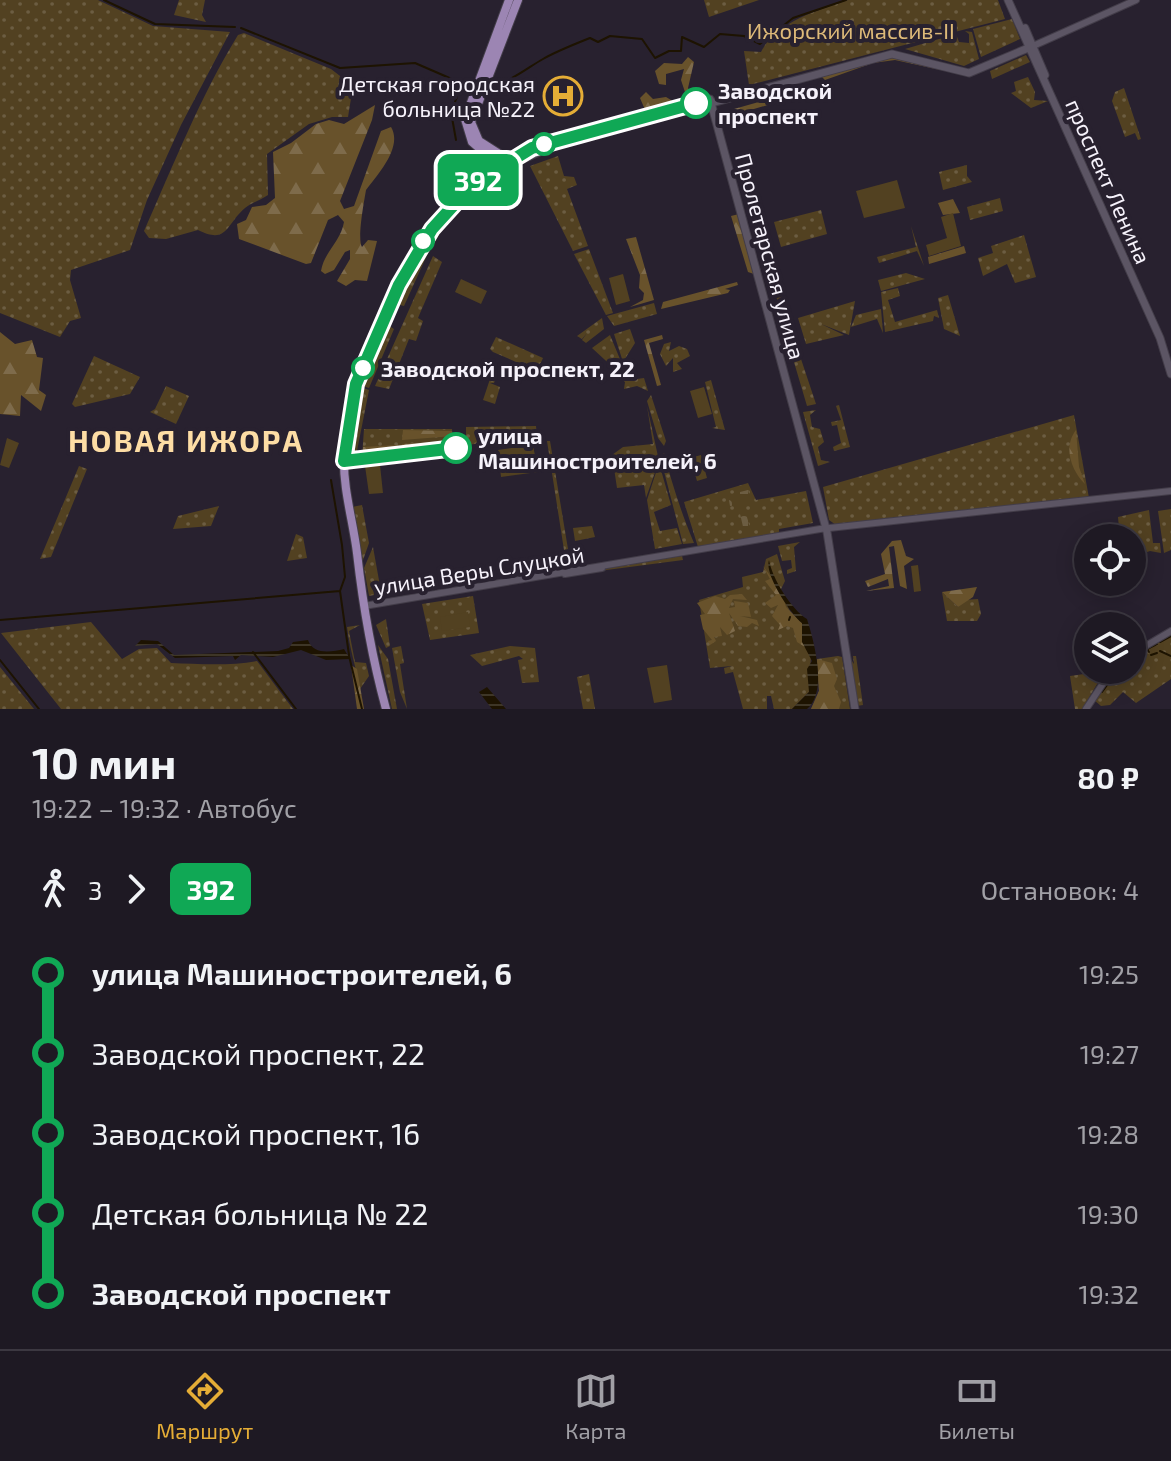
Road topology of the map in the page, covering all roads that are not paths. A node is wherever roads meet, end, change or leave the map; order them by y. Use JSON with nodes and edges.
{"nodes":[{"id":1,"x":509,"y":0,"type":"edge"},
{"id":2,"x":518,"y":0,"type":"edge"},
{"id":3,"x":1011,"y":0,"type":"edge"},
{"id":4,"x":1133,"y":0,"type":"edge"},
{"id":5,"x":1030,"y":45,"type":"junction"},
{"id":6,"x":490,"y":59,"type":"junction"},
{"id":7,"x":711,"y":101,"type":"junction"},
{"id":8,"x":486,"y":153,"type":"junction"},
{"id":9,"x":508,"y":163,"type":"junction"},
{"id":10,"x":487,"y":174,"type":"junction"},
{"id":11,"x":462,"y":197,"type":"junction"},
{"id":12,"x":1171,"y":363,"type":"edge"},
{"id":13,"x":1171,"y":374,"type":"edge"},
{"id":14,"x":1171,"y":491,"type":"edge"},
{"id":15,"x":826,"y":529,"type":"junction"},
{"id":16,"x":366,"y":605,"type":"junction"},
{"id":17,"x":1171,"y":631,"type":"edge"},
{"id":18,"x":1146,"y":646,"type":"edge"},
{"id":19,"x":1103,"y":684,"type":"edge"},
{"id":20,"x":388,"y":709,"type":"edge"},
{"id":21,"x":855,"y":709,"type":"edge"},
{"id":22,"x":1086,"y":709,"type":"edge"}],
"edges":[{"from":1,"to":6,"type":"main road"},
{"from":2,"to":6,"type":"main road"},
{"from":3,"to":5,"type":"main road"},
{"from":4,"to":5,"type":"street"},
{"from":5,"to":7,"type":"main road"},
{"from":5,"to":12,"type":"main road","name":"проспект Ленина"},
{"from":5,"to":13,"type":"main road","name":"проспект Ленина"},
{"from":6,"to":8,"type":"main road"},
{"from":6,"to":9,"type":"main road"},
{"from":7,"to":9,"type":"main road"},
{"from":7,"to":15,"type":"main road","name":"Пролетарская улица"},
{"from":8,"to":9,"type":"main road"},
{"from":8,"to":10,"type":"main road"},
{"from":9,"to":10,"type":"main road"},
{"from":9,"to":11,"type":"main road"},
{"from":10,"to":11,"type":"main road"},
{"from":11,"to":16,"type":"main road"},
{"from":14,"to":15,"type":"street","name":"улица Веры Слуцкой"},
{"from":15,"to":16,"type":"street","name":"улица Веры Слуцкой"},
{"from":15,"to":21,"type":"main road","name":"Пролетарская улица"},
{"from":16,"to":20,"type":"main road"},
{"from":17,"to":18,"type":"street"},
{"from":19,"to":22,"type":"street"}]}
